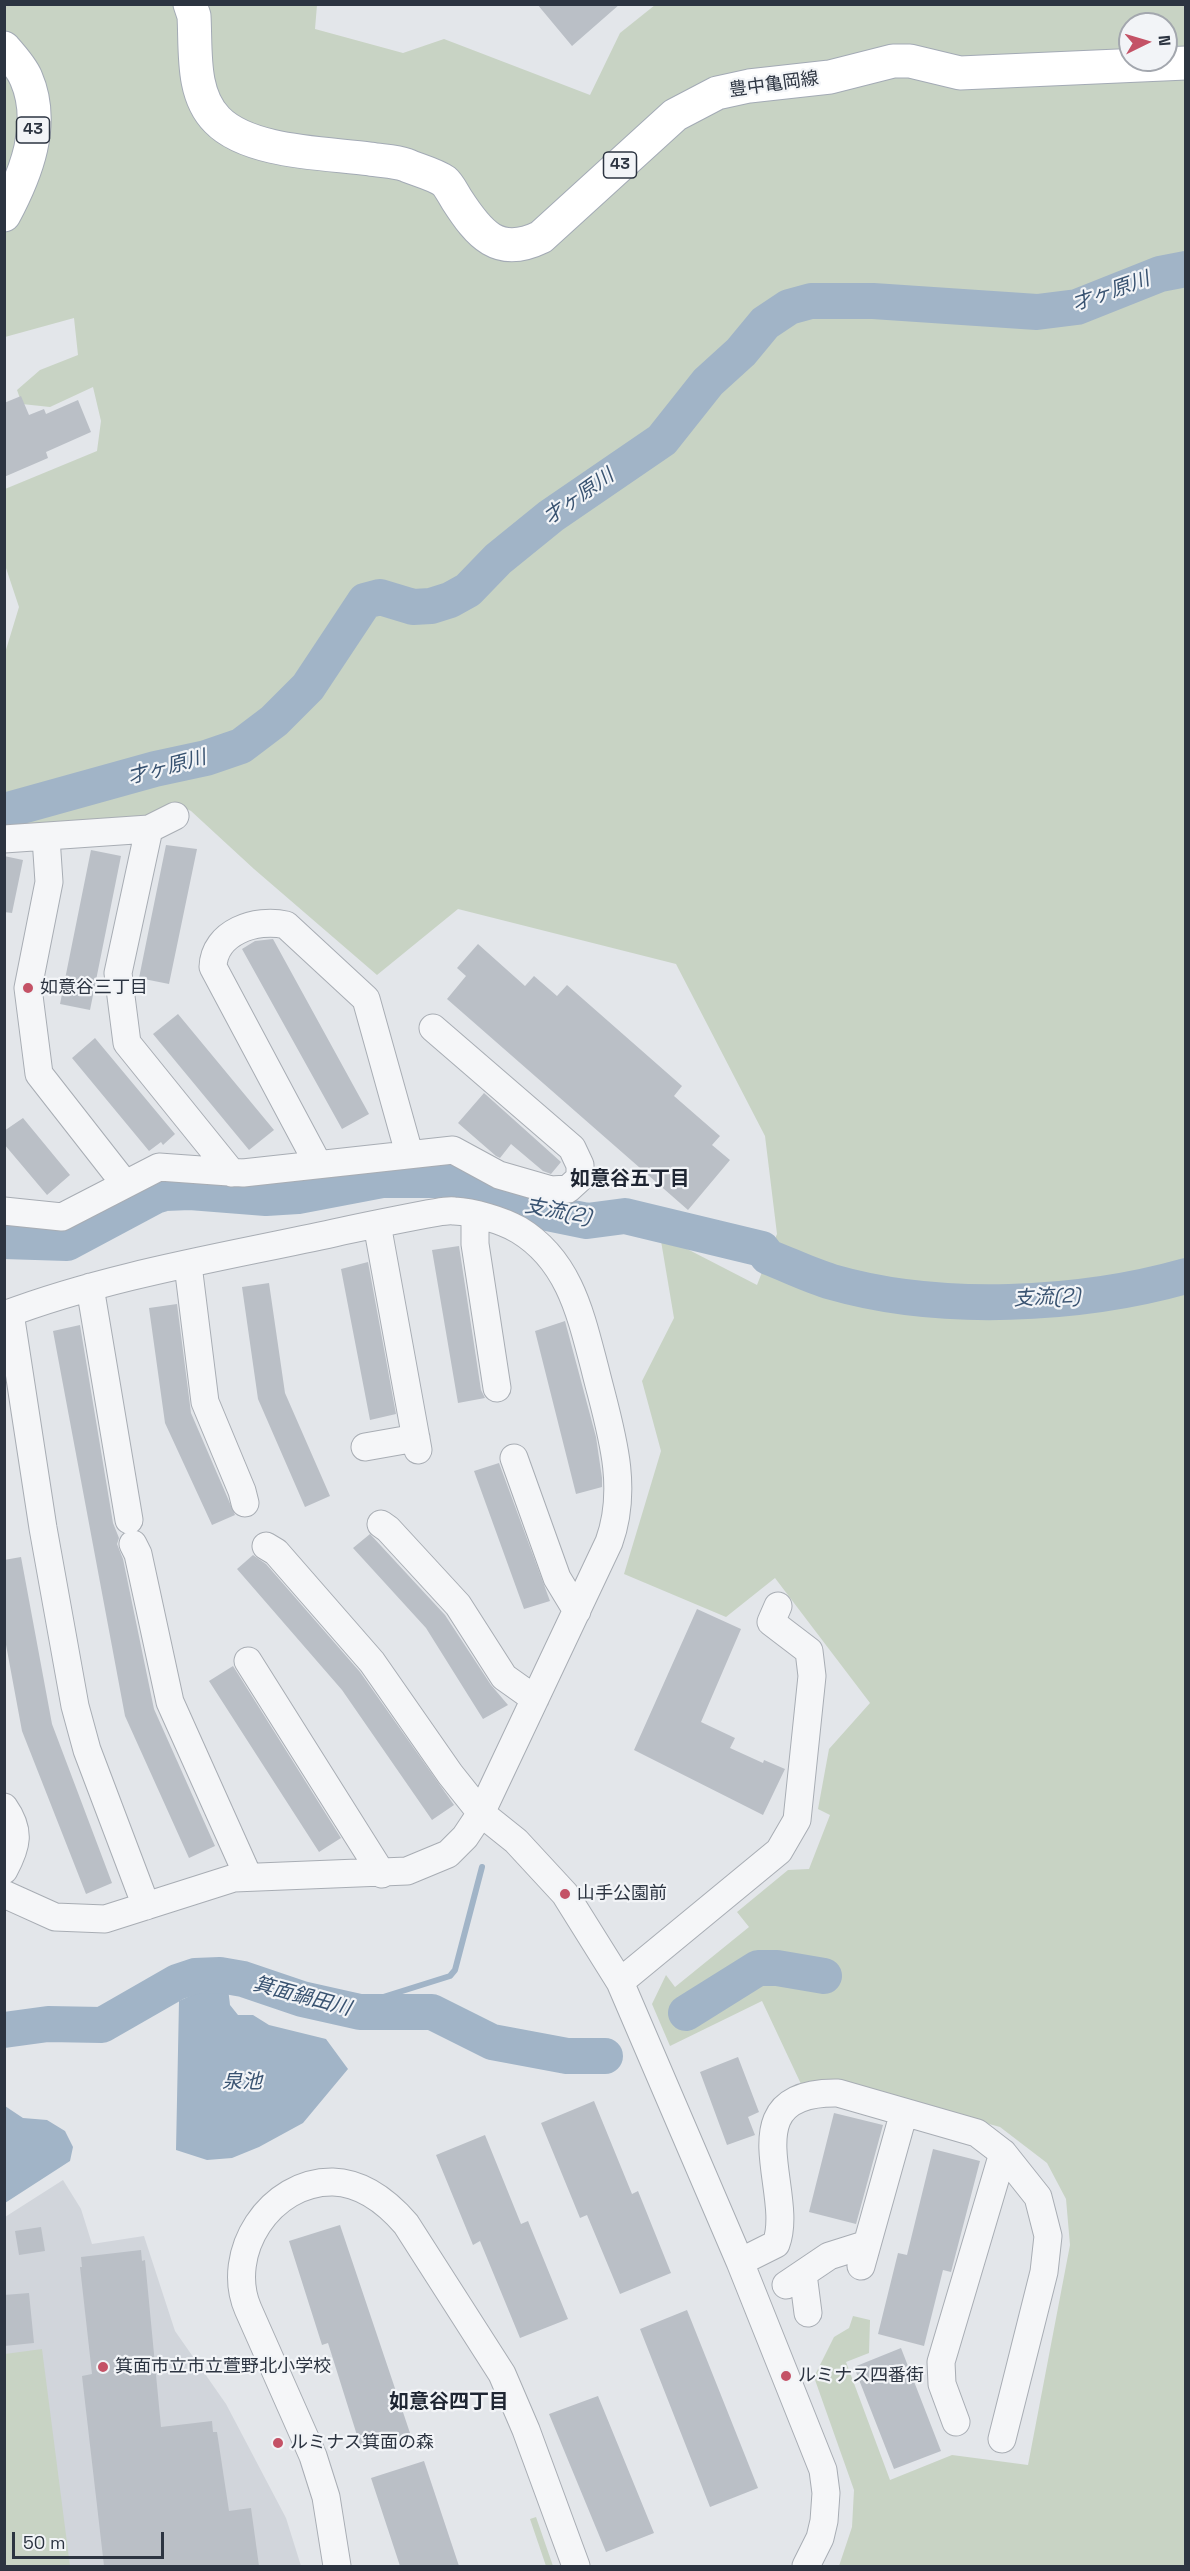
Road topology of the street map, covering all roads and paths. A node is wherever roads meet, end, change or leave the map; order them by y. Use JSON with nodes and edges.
{"nodes":[{"id":1,"x":190,"y":4,"type":"edge"},
{"id":2,"x":4,"y":48,"type":"edge"},
{"id":3,"x":1185,"y":63,"type":"edge"},
{"id":4,"x":4,"y":215,"type":"edge"},
{"id":5,"x":176,"y":816,"type":"dead end"},
{"id":6,"x":149,"y":829,"type":"junction"},
{"id":7,"x":46,"y":838,"type":"junction"},
{"id":8,"x":4,"y":839,"type":"edge"},
{"id":9,"x":433,"y":1028,"type":"dead end"},
{"id":10,"x":409,"y":1153,"type":"junction"},
{"id":11,"x":318,"y":1164,"type":"junction"},
{"id":12,"x":232,"y":1173,"type":"junction"},
{"id":13,"x":125,"y":1184,"type":"junction"},
{"id":14,"x":4,"y":1211,"type":"edge"},
{"id":15,"x":475,"y":1216,"type":"junction"},
{"id":16,"x":377,"y":1224,"type":"junction"},
{"id":17,"x":188,"y":1265,"type":"junction"},
{"id":18,"x":90,"y":1287,"type":"junction"},
{"id":19,"x":7,"y":1314,"type":"edge"},
{"id":20,"x":497,"y":1388,"type":"dead end"},
{"id":21,"x":365,"y":1447,"type":"dead end"},
{"id":22,"x":514,"y":1458,"type":"dead end"},
{"id":23,"x":245,"y":1503,"type":"dead end"},
{"id":24,"x":381,"y":1524,"type":"dead end"},
{"id":25,"x":266,"y":1546,"type":"dead end"},
{"id":26,"x":778,"y":1605,"type":"dead end"},
{"id":27,"x":577,"y":1611,"type":"junction"},
{"id":28,"x":248,"y":1661,"type":"dead end"},
{"id":29,"x":535,"y":1699,"type":"junction"},
{"id":30,"x":4,"y":1807,"type":"edge"},
{"id":31,"x":481,"y":1813,"type":"junction"},
{"id":32,"x":4,"y":1870,"type":"edge"},
{"id":33,"x":382,"y":1874,"type":"junction"},
{"id":34,"x":248,"y":1876,"type":"junction"},
{"id":35,"x":4,"y":1894,"type":"edge"},
{"id":36,"x":146,"y":1906,"type":"junction"},
{"id":37,"x":620,"y":1982,"type":"junction"},
{"id":38,"x":904,"y":2112,"type":"junction"},
{"id":39,"x":1004,"y":2153,"type":"junction"},
{"id":40,"x":740,"y":2262,"type":"junction"},
{"id":41,"x":808,"y":2313,"type":"dead end"},
{"id":42,"x":956,"y":2422,"type":"dead end"},
{"id":43,"x":1002,"y":2439,"type":"dead end"},
{"id":44,"x":337,"y":2566,"type":"edge"},
{"id":45,"x":576,"y":2566,"type":"edge"},
{"id":46,"x":806,"y":2566,"type":"edge"}],
"edges":[{"from":1,"to":3,"type":"main road","name":"豊中亀岡線","number":"43"},
{"from":2,"to":4,"type":"main road","number":"43"},
{"from":5,"to":6,"type":"street"},
{"from":6,"to":7,"type":"street"},
{"from":6,"to":12,"type":"street"},
{"from":7,"to":8,"type":"street"},
{"from":7,"to":13,"type":"street"},
{"from":9,"to":10,"type":"street"},
{"from":10,"to":11,"type":"street"},
{"from":10,"to":11,"type":"street"},
{"from":11,"to":12,"type":"street"},
{"from":12,"to":13,"type":"street"},
{"from":13,"to":14,"type":"street"},
{"from":15,"to":16,"type":"street"},
{"from":15,"to":20,"type":"street"},
{"from":15,"to":27,"type":"street"},
{"from":16,"to":17,"type":"street"},
{"from":16,"to":21,"type":"street"},
{"from":17,"to":18,"type":"street"},
{"from":17,"to":23,"type":"street"},
{"from":18,"to":19,"type":"street"},
{"from":18,"to":34,"type":"street"},
{"from":19,"to":36,"type":"street"},
{"from":22,"to":27,"type":"street"},
{"from":24,"to":29,"type":"street"},
{"from":25,"to":31,"type":"street"},
{"from":26,"to":37,"type":"street"},
{"from":27,"to":29,"type":"street"},
{"from":28,"to":33,"type":"street"},
{"from":29,"to":31,"type":"street"},
{"from":30,"to":32,"type":"street"},
{"from":31,"to":33,"type":"street"},
{"from":31,"to":37,"type":"street"},
{"from":33,"to":34,"type":"street"},
{"from":34,"to":36,"type":"street"},
{"from":35,"to":36,"type":"street"},
{"from":37,"to":40,"type":"street"},
{"from":38,"to":39,"type":"street"},
{"from":38,"to":40,"type":"street"},
{"from":38,"to":41,"type":"street"},
{"from":39,"to":42,"type":"street"},
{"from":39,"to":43,"type":"street"},
{"from":40,"to":46,"type":"street"},
{"from":44,"to":45,"type":"street"}]}
